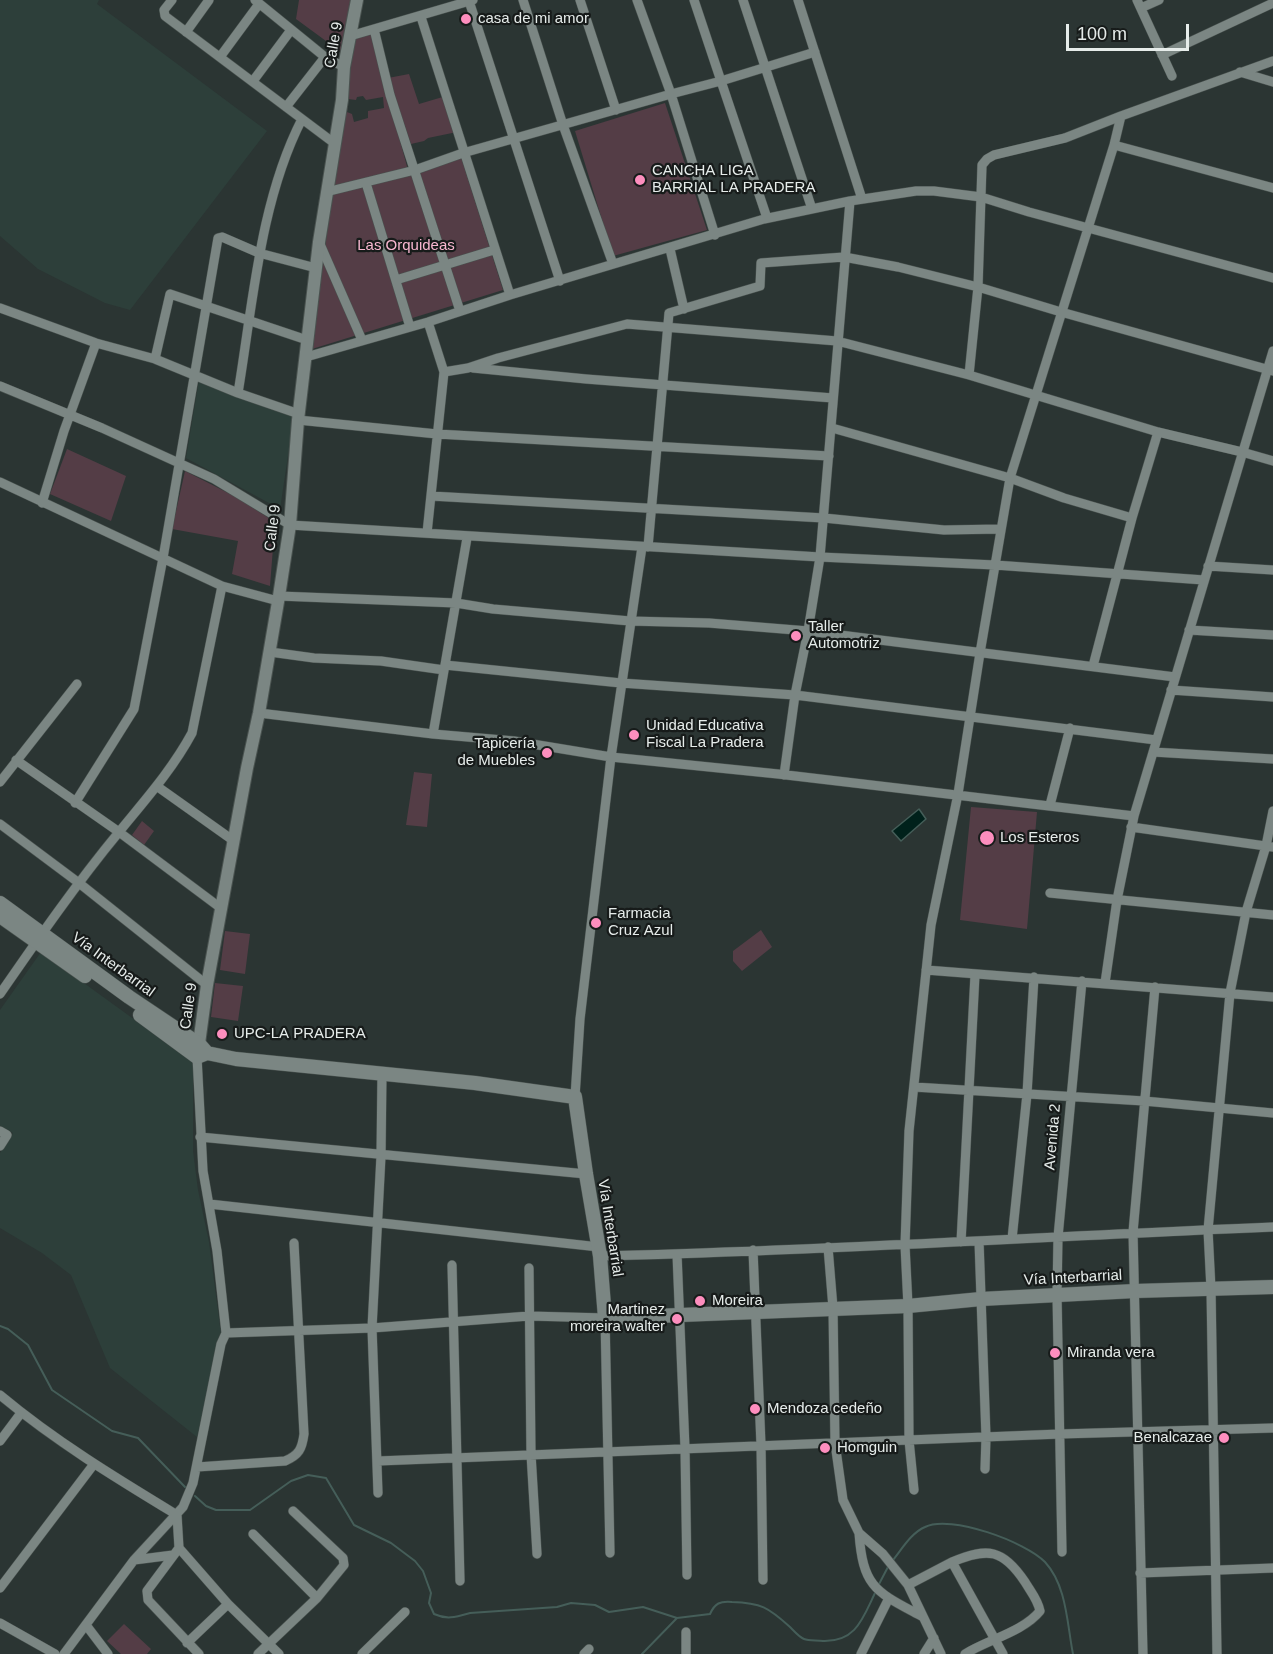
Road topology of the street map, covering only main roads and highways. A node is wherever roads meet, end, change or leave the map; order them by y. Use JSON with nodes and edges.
{"nodes":[{"id":1,"x":0,"y":903,"type":"edge"},
{"id":2,"x":0,"y":916,"type":"edge"},
{"id":3,"x":39,"y":938,"type":"junction"},
{"id":4,"x":1273,"y":1287,"type":"edge"}],
"edges":[{"from":1,"to":3,"type":"main road","name":"Vía Interbarrial"},
{"from":2,"to":3,"type":"main road","name":"Vía Interbarrial"},
{"from":3,"to":4,"type":"main road","name":"Vía Interbarrial"}]}
